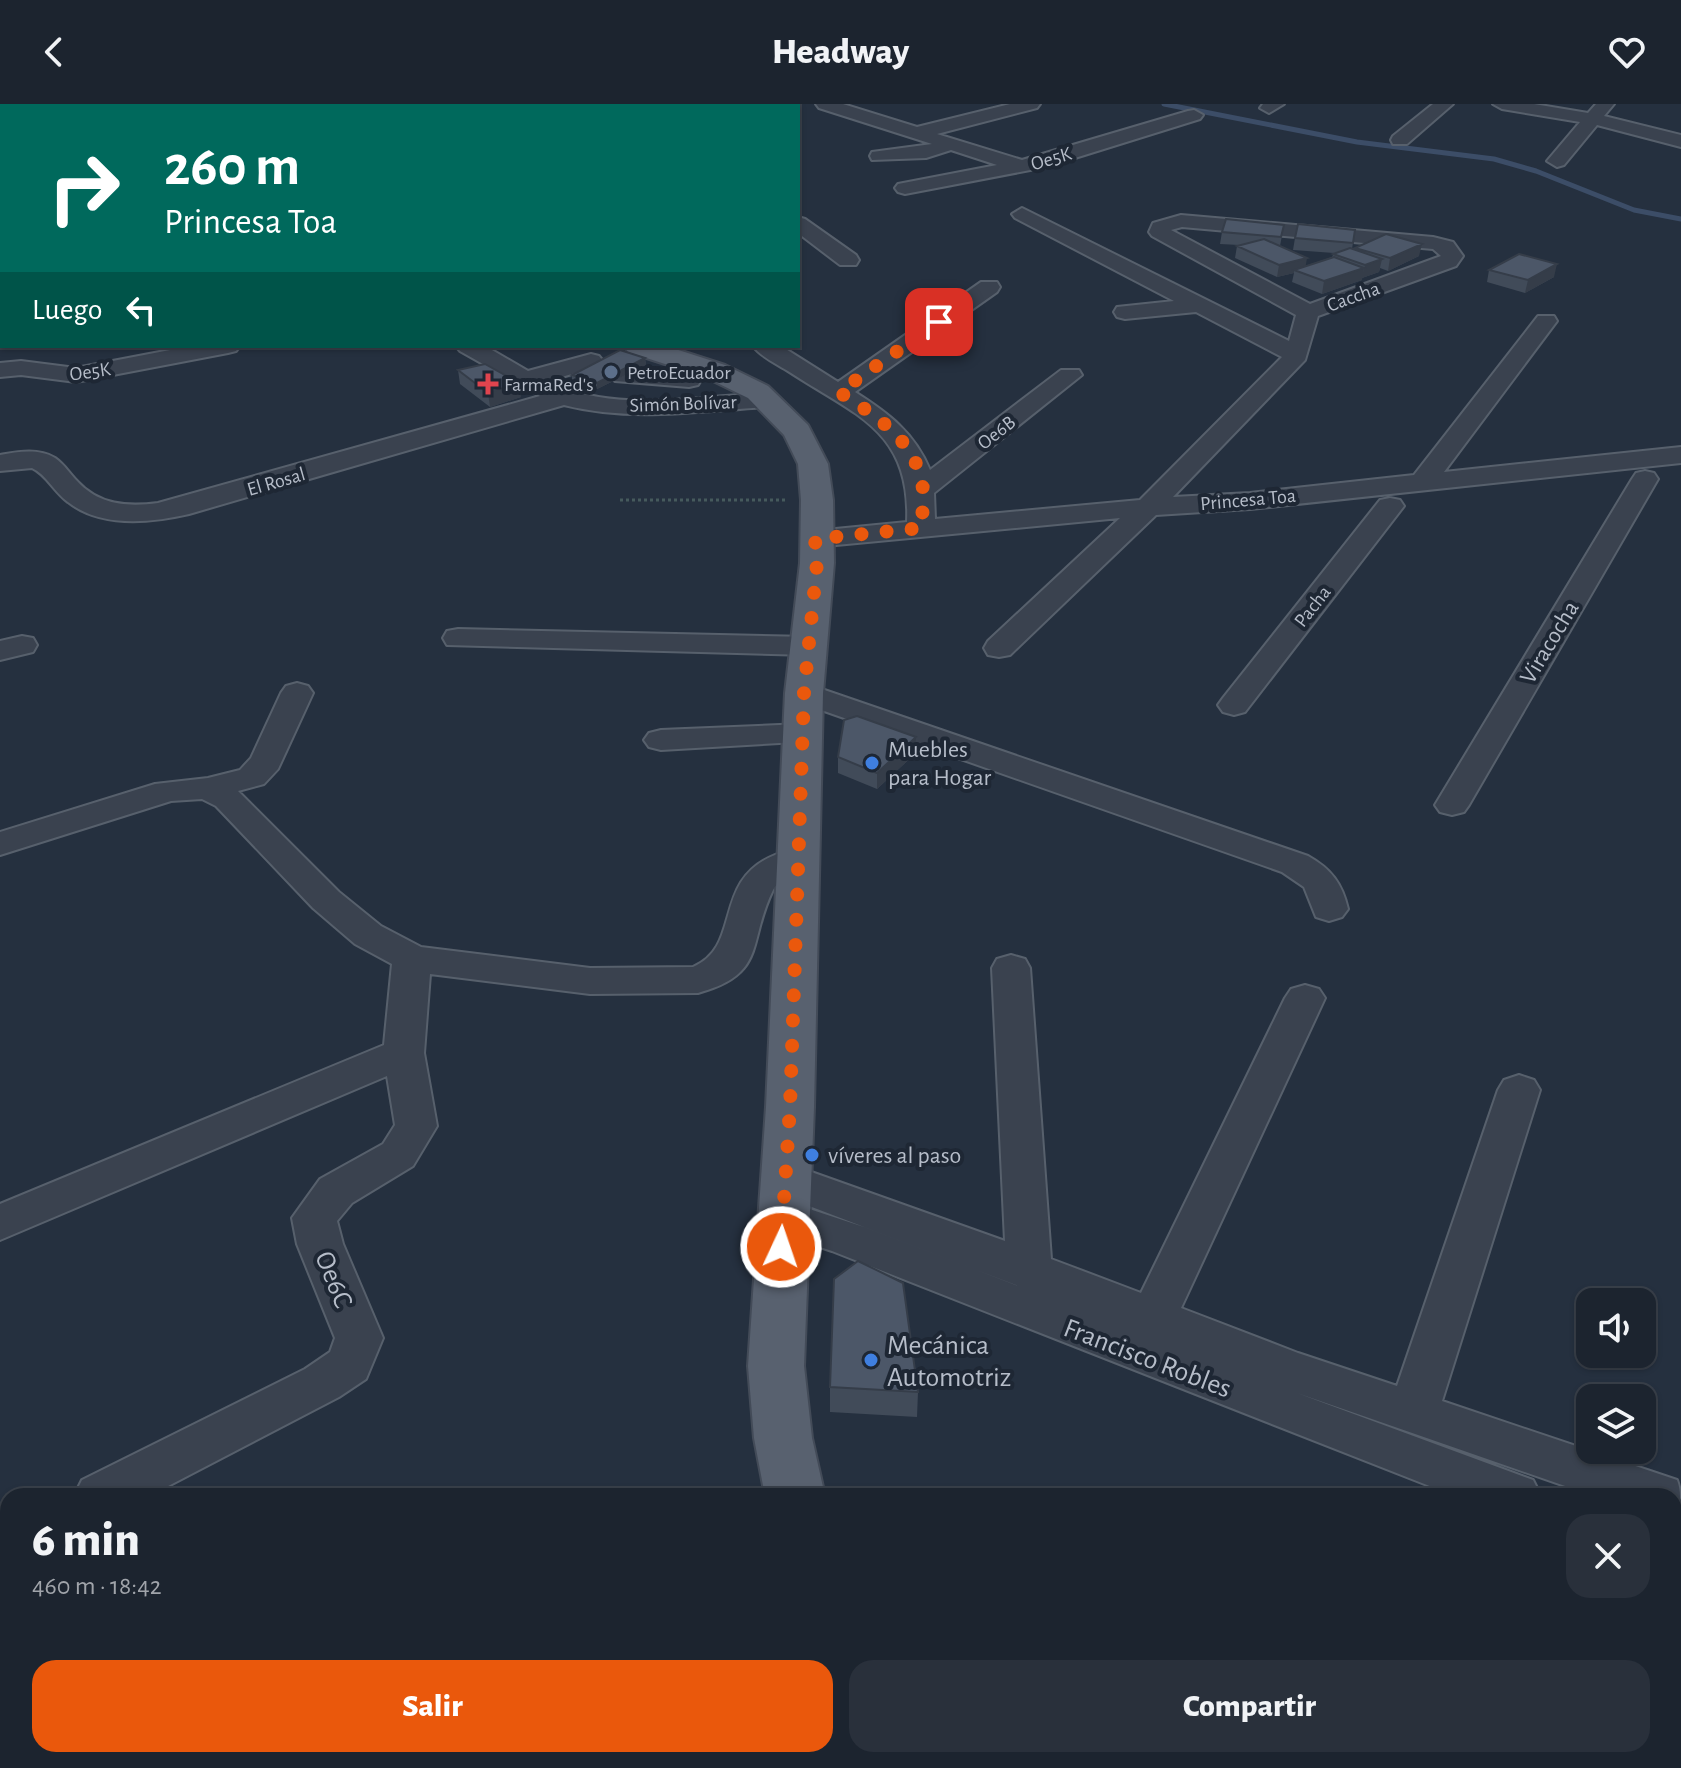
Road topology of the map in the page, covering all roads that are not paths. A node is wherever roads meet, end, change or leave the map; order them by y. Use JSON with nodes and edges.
{"nodes":[{"id":1,"x":825,"y":104,"type":"edge"},
{"id":2,"x":1031,"y":104,"type":"edge"},
{"id":3,"x":1444,"y":104,"type":"edge"},
{"id":4,"x":1502,"y":104,"type":"edge"},
{"id":5,"x":1599,"y":112,"type":"edge"},
{"id":6,"x":1194,"y":115,"type":"dead end"},
{"id":7,"x":917,"y":133,"type":"junction"},
{"id":8,"x":1400,"y":140,"type":"dead end"},
{"id":9,"x":1681,"y":141,"type":"edge"},
{"id":10,"x":951,"y":144,"type":"junction"},
{"id":11,"x":879,"y":156,"type":"dead end"},
{"id":12,"x":1557,"y":161,"type":"dead end"},
{"id":13,"x":1022,"y":166,"type":"junction"},
{"id":14,"x":905,"y":188,"type":"dead end"},
{"id":15,"x":1022,"y":214,"type":"dead end"},
{"id":16,"x":800,"y":225,"type":"edge"},
{"id":17,"x":848,"y":260,"type":"dead end"},
{"id":18,"x":989,"y":287,"type":"dead end"},
{"id":19,"x":1201,"y":305,"type":"junction"},
{"id":20,"x":1125,"y":312,"type":"dead end"},
{"id":21,"x":1308,"y":312,"type":"junction"},
{"id":22,"x":1546,"y":321,"type":"dead end"},
{"id":23,"x":218,"y":348,"type":"edge"},
{"id":24,"x":472,"y":348,"type":"edge"},
{"id":25,"x":644,"y":348,"type":"edge"},
{"id":26,"x":768,"y":348,"type":"edge"},
{"id":27,"x":1297,"y":355,"type":"junction"},
{"id":28,"x":594,"y":358,"type":"edge"},
{"id":29,"x":0,"y":370,"type":"edge"},
{"id":30,"x":1070,"y":375,"type":"dead end"},
{"id":31,"x":624,"y":376,"type":"edge"},
{"id":32,"x":726,"y":377,"type":"junction"},
{"id":33,"x":528,"y":378,"type":"junction"},
{"id":34,"x":839,"y":392,"type":"junction"},
{"id":35,"x":565,"y":397,"type":"junction"},
{"id":36,"x":767,"y":400,"type":"junction"},
{"id":37,"x":1681,"y":455,"type":"edge"},
{"id":38,"x":0,"y":463,"type":"edge"},
{"id":39,"x":1681,"y":474,"type":"edge"},
{"id":40,"x":1645,"y":479,"type":"junction"},
{"id":41,"x":1423,"y":482,"type":"junction"},
{"id":42,"x":923,"y":488,"type":"junction"},
{"id":43,"x":1390,"y":506,"type":"junction"},
{"id":44,"x":1148,"y":507,"type":"junction"},
{"id":45,"x":921,"y":528,"type":"junction"},
{"id":46,"x":1120,"y":533,"type":"junction"},
{"id":47,"x":816,"y":551,"type":"junction"},
{"id":48,"x":458,"y":638,"type":"dead end"},
{"id":49,"x":809,"y":646,"type":"junction"},
{"id":50,"x":999,"y":648,"type":"dead end"},
{"id":51,"x":297,"y":693,"type":"dead end"},
{"id":52,"x":804,"y":693,"type":"junction"},
{"id":53,"x":1234,"y":705,"type":"dead end"},
{"id":54,"x":803,"y":734,"type":"junction"},
{"id":55,"x":661,"y":740,"type":"dead end"},
{"id":56,"x":208,"y":788,"type":"junction"},
{"id":57,"x":1452,"y":805,"type":"dead end"},
{"id":58,"x":0,"y":844,"type":"edge"},
{"id":59,"x":799,"y":858,"type":"junction"},
{"id":60,"x":1329,"y":909,"type":"dead end"},
{"id":61,"x":412,"y":959,"type":"junction"},
{"id":62,"x":1011,"y":968,"type":"dead end"},
{"id":63,"x":1305,"y":998,"type":"dead end"},
{"id":64,"x":404,"y":1053,"type":"junction"},
{"id":65,"x":1519,"y":1090,"type":"dead end"},
{"id":66,"x":784,"y":1198,"type":"junction"},
{"id":67,"x":0,"y":1223,"type":"edge"},
{"id":68,"x":1029,"y":1269,"type":"junction"},
{"id":69,"x":1153,"y":1318,"type":"junction"},
{"id":70,"x":1413,"y":1413,"type":"junction"},
{"id":71,"x":116,"y":1488,"type":"edge"},
{"id":72,"x":793,"y":1488,"type":"edge"},
{"id":73,"x":1494,"y":1488,"type":"edge"},
{"id":74,"x":1635,"y":1488,"type":"edge"}],
"edges":[{"from":1,"to":7,"type":"street"},
{"from":2,"to":7,"type":"street"},
{"from":3,"to":8,"type":"street"},
{"from":4,"to":5,"type":"street"},
{"from":5,"to":9,"type":"street"},
{"from":5,"to":12,"type":"street"},
{"from":6,"to":13,"type":"street","name":"Oe5K"},
{"from":7,"to":10,"type":"street"},
{"from":10,"to":11,"type":"street"},
{"from":10,"to":13,"type":"street"},
{"from":13,"to":14,"type":"street","name":"Oe5K"},
{"from":15,"to":19,"type":"street"},
{"from":16,"to":17,"type":"street"},
{"from":18,"to":34,"type":"street"},
{"from":19,"to":20,"type":"street"},
{"from":19,"to":27,"type":"street"},
{"from":21,"to":21,"type":"street","name":"Caccha"},
{"from":21,"to":27,"type":"street","name":"Caccha"},
{"from":22,"to":41,"type":"street"},
{"from":23,"to":29,"type":"street","name":"Oe5K"},
{"from":24,"to":33,"type":"street","name":"Simón Bolívar"},
{"from":25,"to":32,"type":"main road"},
{"from":26,"to":34,"type":"street"},
{"from":27,"to":44,"type":"street"},
{"from":28,"to":33,"type":"street"},
{"from":30,"to":42,"type":"street","name":"Oe6B"},
{"from":31,"to":32,"type":"street"},
{"from":32,"to":36,"type":"main road"},
{"from":33,"to":35,"type":"street","name":"Simón Bolívar"},
{"from":34,"to":42,"type":"street"},
{"from":35,"to":36,"type":"street","name":"Simón Bolívar"},
{"from":35,"to":38,"type":"street","name":"El Rosal"},
{"from":36,"to":47,"type":"main road"},
{"from":37,"to":41,"type":"street","name":"Princesa Toa"},
{"from":39,"to":40,"type":"street","name":"Princesa Toa"},
{"from":40,"to":43,"type":"street","name":"Princesa Toa"},
{"from":40,"to":57,"type":"street","name":"Viracocha"},
{"from":41,"to":44,"type":"street","name":"Princesa Toa"},
{"from":42,"to":45,"type":"street"},
{"from":43,"to":46,"type":"street","name":"Princesa Toa"},
{"from":43,"to":53,"type":"street","name":"Pacha"},
{"from":44,"to":45,"type":"street","name":"Princesa Toa"},
{"from":44,"to":46,"type":"street"},
{"from":45,"to":47,"type":"street","name":"Princesa Toa"},
{"from":46,"to":47,"type":"street","name":"Princesa Toa"},
{"from":46,"to":50,"type":"street"},
{"from":47,"to":49,"type":"main road"},
{"from":48,"to":49,"type":"street"},
{"from":49,"to":52,"type":"main road"},
{"from":51,"to":56,"type":"street"},
{"from":52,"to":54,"type":"main road"},
{"from":52,"to":60,"type":"street"},
{"from":54,"to":55,"type":"street"},
{"from":54,"to":59,"type":"main road"},
{"from":56,"to":58,"type":"street"},
{"from":56,"to":61,"type":"street"},
{"from":59,"to":61,"type":"street"},
{"from":59,"to":66,"type":"main road"},
{"from":61,"to":64,"type":"street","name":"Oe6C"},
{"from":62,"to":68,"type":"street"},
{"from":63,"to":69,"type":"street"},
{"from":64,"to":67,"type":"street"},
{"from":64,"to":71,"type":"street","name":"Oe6C"},
{"from":65,"to":70,"type":"street"},
{"from":66,"to":68,"type":"street"},
{"from":66,"to":72,"type":"main road"},
{"from":66,"to":73,"type":"street","name":"Francisco Robles"},
{"from":68,"to":69,"type":"street"},
{"from":69,"to":70,"type":"street"},
{"from":70,"to":74,"type":"street"}]}
